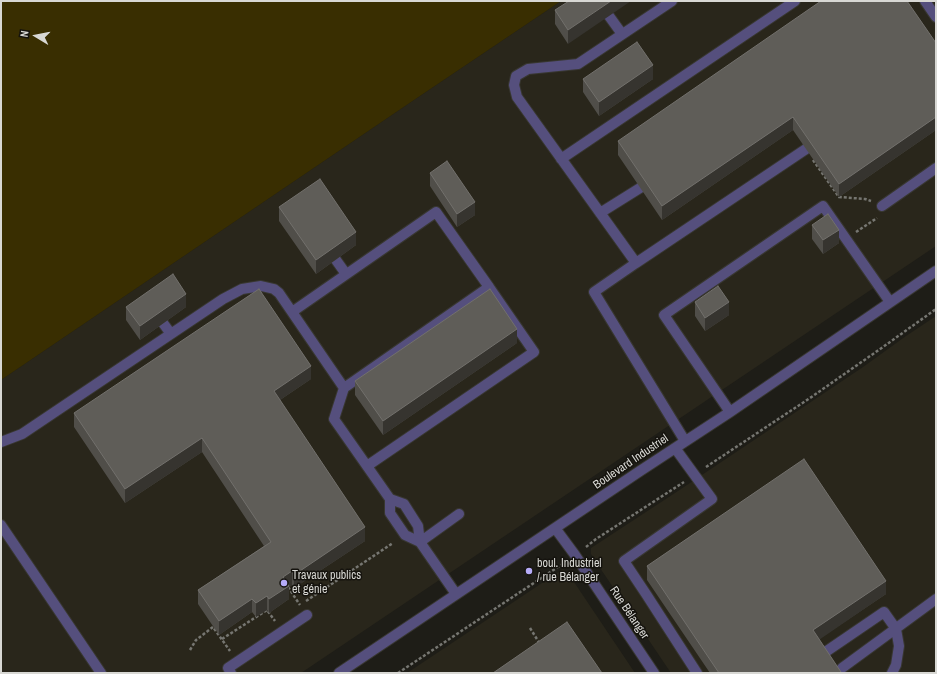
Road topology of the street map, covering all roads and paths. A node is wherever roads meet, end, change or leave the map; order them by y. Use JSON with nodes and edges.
{"nodes":[{"id":1,"x":672,"y":1,"type":"edge"},
{"id":2,"x":795,"y":1,"type":"edge"},
{"id":3,"x":925,"y":1,"type":"edge"},
{"id":4,"x":609,"y":16,"type":"edge"},
{"id":5,"x":936,"y":17,"type":"edge"},
{"id":6,"x":622,"y":34,"type":"junction"},
{"id":7,"x":806,"y":149,"type":"joint"},
{"id":8,"x":561,"y":159,"type":"junction"},
{"id":9,"x":936,"y":168,"type":"edge"},
{"id":10,"x":640,"y":188,"type":"edge"},
{"id":11,"x":882,"y":206,"type":"joint"},
{"id":12,"x":600,"y":213,"type":"junction"},
{"id":13,"x":878,"y":218,"type":"dead end"},
{"id":14,"x":854,"y":233,"type":"dead end"},
{"id":15,"x":336,"y":260,"type":"edge"},
{"id":16,"x":636,"y":263,"type":"junction"},
{"id":17,"x":936,"y":271,"type":"edge"},
{"id":18,"x":346,"y":274,"type":"junction"},
{"id":19,"x":489,"y":287,"type":"junction"},
{"id":20,"x":890,"y":302,"type":"junction"},
{"id":21,"x":936,"y":309,"type":"edge"},
{"id":22,"x":292,"y":312,"type":"junction"},
{"id":23,"x":164,"y":323,"type":"edge"},
{"id":24,"x":171,"y":334,"type":"junction"},
{"id":25,"x":344,"y":388,"type":"junction"},
{"id":26,"x":730,"y":412,"type":"junction"},
{"id":27,"x":685,"y":441,"type":"junction"},
{"id":28,"x":1,"y":442,"type":"edge"},
{"id":29,"x":675,"y":448,"type":"junction"},
{"id":30,"x":367,"y":466,"type":"junction"},
{"id":31,"x":705,"y":468,"type":"dead end"},
{"id":32,"x":676,"y":487,"type":"dead end"},
{"id":33,"x":390,"y":499,"type":"junction"},
{"id":34,"x":460,"y":514,"type":"dead end"},
{"id":35,"x":1,"y":525,"type":"edge"},
{"id":36,"x":555,"y":528,"type":"junction"},
{"id":37,"x":596,"y":539,"type":"dead end"},
{"id":38,"x":394,"y":542,"type":"dead end"},
{"id":39,"x":420,"y":542,"type":"junction"},
{"id":40,"x":559,"y":566,"type":"dead end"},
{"id":41,"x":288,"y":588,"type":"edge"},
{"id":42,"x":456,"y":594,"type":"junction"},
{"id":43,"x":936,"y":599,"type":"edge"},
{"id":44,"x":300,"y":605,"type":"junction"},
{"id":45,"x":294,"y":609,"type":"dead end"},
{"id":46,"x":307,"y":615,"type":"dead end"},
{"id":47,"x":281,"y":617,"type":"dead end"},
{"id":48,"x":530,"y":628,"type":"dead end"},
{"id":49,"x":896,"y":629,"type":"junction"},
{"id":50,"x":542,"y":647,"type":"edge"},
{"id":51,"x":190,"y":650,"type":"dead end"},
{"id":52,"x":821,"y":655,"type":"edge"},
{"id":53,"x":842,"y":668,"type":"dead end"},
{"id":54,"x":101,"y":673,"type":"edge"},
{"id":55,"x":231,"y":673,"type":"edge"},
{"id":56,"x":339,"y":673,"type":"edge"},
{"id":57,"x":398,"y":673,"type":"edge"},
{"id":58,"x":654,"y":673,"type":"edge"},
{"id":59,"x":697,"y":673,"type":"edge"},
{"id":60,"x":892,"y":673,"type":"edge"}],
"edges":[{"from":1,"to":6,"type":"street"},
{"from":2,"to":8,"type":"street"},
{"from":3,"to":5,"type":"street"},
{"from":4,"to":6,"type":"street"},
{"from":6,"to":8,"type":"street"},
{"from":7,"to":11,"type":"path"},
{"from":7,"to":16,"type":"street"},
{"from":8,"to":12,"type":"street"},
{"from":9,"to":11,"type":"street"},
{"from":10,"to":12,"type":"street"},
{"from":12,"to":16,"type":"street"},
{"from":13,"to":14,"type":"path"},
{"from":15,"to":18,"type":"street"},
{"from":16,"to":27,"type":"street"},
{"from":17,"to":20,"type":"street","name":"Boulevard Industriel"},
{"from":18,"to":19,"type":"street"},
{"from":18,"to":22,"type":"street"},
{"from":19,"to":25,"type":"street"},
{"from":19,"to":30,"type":"street"},
{"from":20,"to":26,"type":"street","name":"Boulevard Industriel"},
{"from":20,"to":26,"type":"street"},
{"from":21,"to":31,"type":"path"},
{"from":22,"to":24,"type":"street"},
{"from":22,"to":25,"type":"street"},
{"from":23,"to":24,"type":"street"},
{"from":24,"to":28,"type":"street"},
{"from":25,"to":30,"type":"street"},
{"from":26,"to":27,"type":"street","name":"Boulevard Industriel"},
{"from":27,"to":29,"type":"street","name":"Boulevard Industriel"},
{"from":29,"to":36,"type":"street","name":"Boulevard Industriel"},
{"from":29,"to":59,"type":"street"},
{"from":30,"to":33,"type":"street"},
{"from":32,"to":37,"type":"path"},
{"from":33,"to":39,"type":"street"},
{"from":33,"to":39,"type":"street"},
{"from":34,"to":39,"type":"street"},
{"from":35,"to":54,"type":"street"},
{"from":36,"to":42,"type":"street","name":"Boulevard Industriel"},
{"from":36,"to":58,"type":"street","name":"Rue Bélanger"},
{"from":38,"to":44,"type":"path"},
{"from":39,"to":42,"type":"street"},
{"from":40,"to":57,"type":"path"},
{"from":41,"to":44,"type":"path"},
{"from":42,"to":56,"type":"street","name":"Boulevard Industriel"},
{"from":43,"to":49,"type":"street"},
{"from":44,"to":45,"type":"path"},
{"from":46,"to":55,"type":"street"},
{"from":47,"to":51,"type":"path"},
{"from":48,"to":50,"type":"path"},
{"from":49,"to":52,"type":"street"},
{"from":49,"to":53,"type":"street"},
{"from":49,"to":60,"type":"street"}]}
